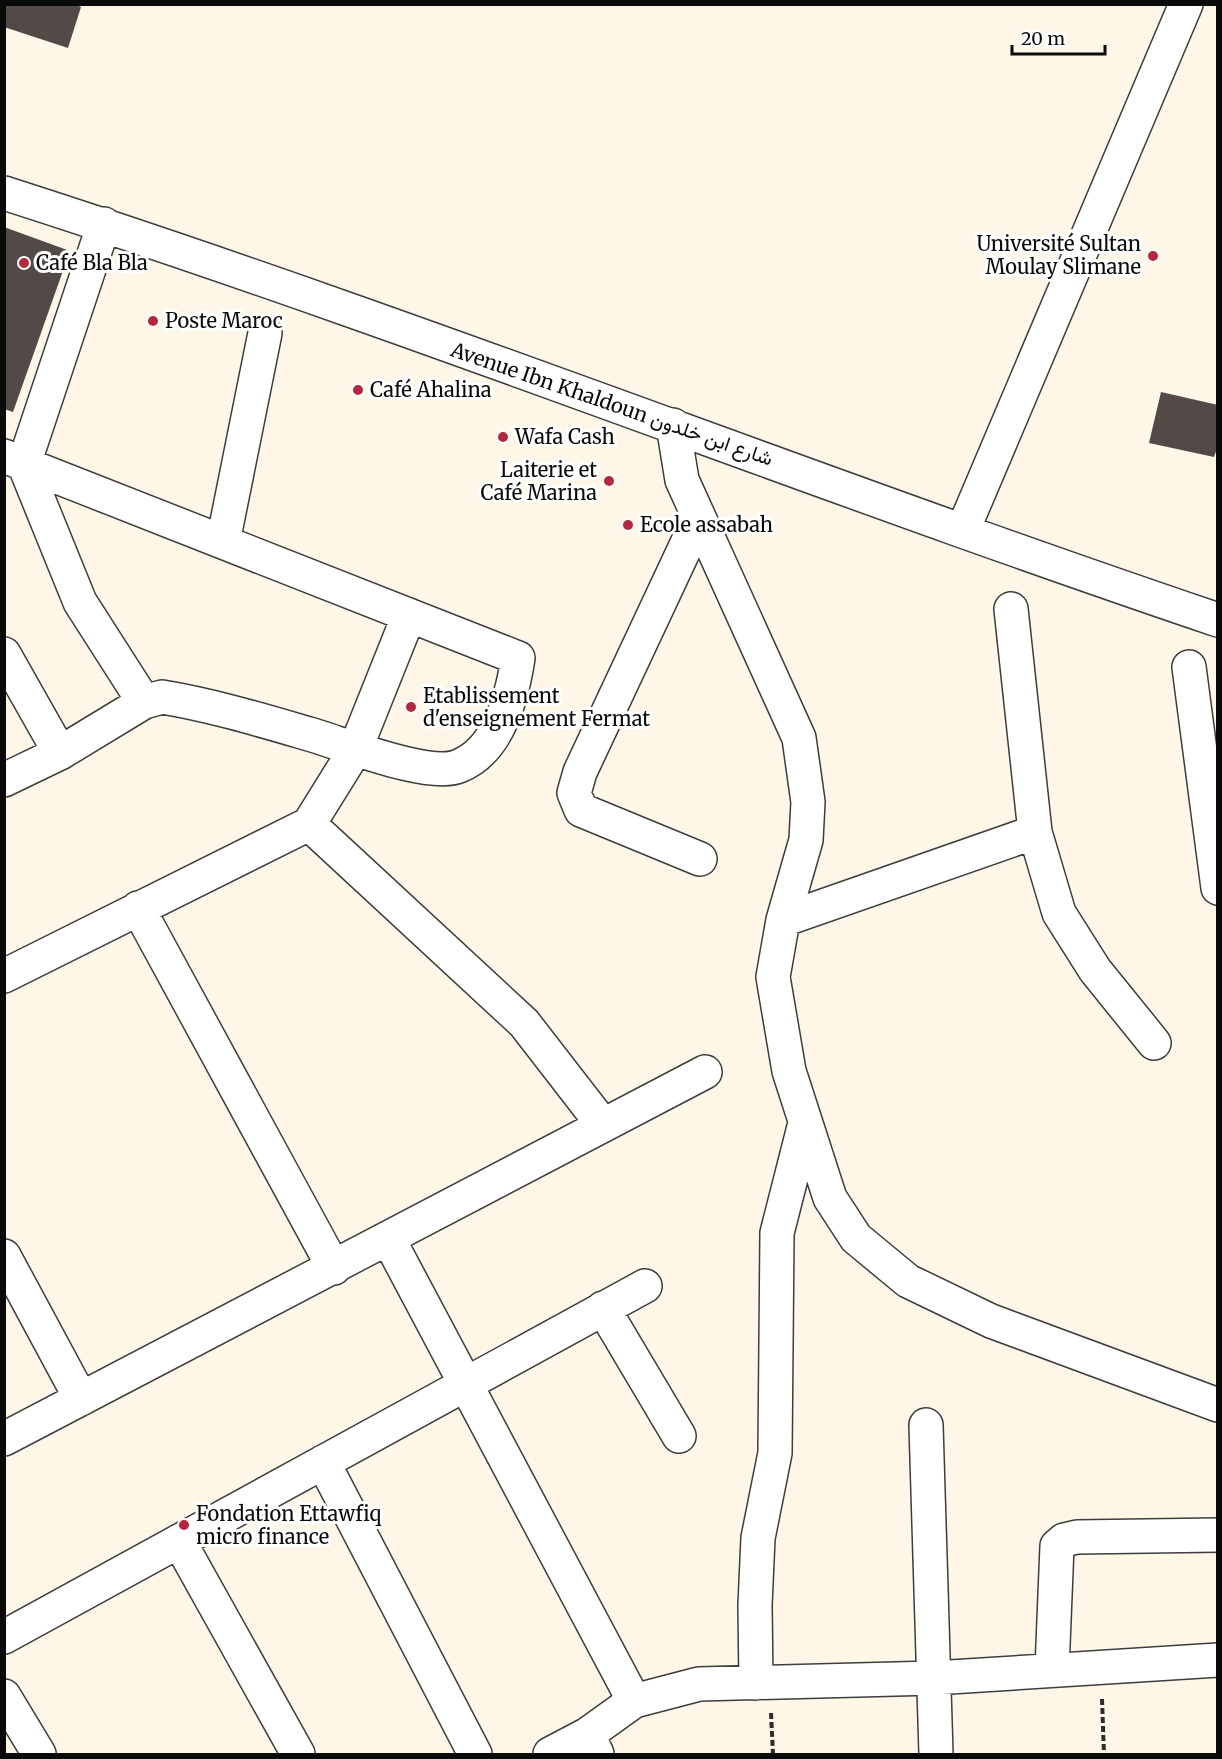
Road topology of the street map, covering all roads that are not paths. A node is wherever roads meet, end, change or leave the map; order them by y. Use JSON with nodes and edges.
{"nodes":[{"id":1,"x":1186,"y":4,"type":"edge"},
{"id":2,"x":4,"y":193,"type":"edge"},
{"id":3,"x":104,"y":225,"type":"junction"},
{"id":4,"x":265,"y":333,"type":"dead end"},
{"id":5,"x":674,"y":425,"type":"junction"},
{"id":6,"x":14,"y":460,"type":"edge"},
{"id":7,"x":699,"y":518,"type":"junction"},
{"id":8,"x":963,"y":530,"type":"junction"},
{"id":9,"x":223,"y":542,"type":"junction"},
{"id":10,"x":1011,"y":609,"type":"dead end"},
{"id":11,"x":409,"y":615,"type":"junction"},
{"id":12,"x":1218,"y":620,"type":"edge"},
{"id":13,"x":4,"y":654,"type":"edge"},
{"id":14,"x":1189,"y":666,"type":"dead end"},
{"id":15,"x":144,"y":702,"type":"junction"},
{"id":16,"x":355,"y":750,"type":"junction"},
{"id":17,"x":60,"y":753,"type":"junction"},
{"id":18,"x":4,"y":780,"type":"edge"},
{"id":19,"x":309,"y":824,"type":"junction"},
{"id":20,"x":1035,"y":832,"type":"junction"},
{"id":21,"x":700,"y":859,"type":"dead end"},
{"id":22,"x":1218,"y":888,"type":"edge"},
{"id":23,"x":138,"y":908,"type":"junction"},
{"id":24,"x":783,"y":920,"type":"junction"},
{"id":25,"x":4,"y":976,"type":"edge"},
{"id":26,"x":1154,"y":1043,"type":"dead end"},
{"id":27,"x":705,"y":1072,"type":"dead end"},
{"id":28,"x":805,"y":1124,"type":"junction"},
{"id":29,"x":603,"y":1125,"type":"junction"},
{"id":30,"x":388,"y":1238,"type":"junction"},
{"id":31,"x":4,"y":1256,"type":"edge"},
{"id":32,"x":334,"y":1268,"type":"junction"},
{"id":33,"x":645,"y":1286,"type":"dead end"},
{"id":34,"x":603,"y":1308,"type":"junction"},
{"id":35,"x":464,"y":1385,"type":"junction"},
{"id":36,"x":81,"y":1399,"type":"junction"},
{"id":37,"x":1218,"y":1405,"type":"edge"},
{"id":38,"x":926,"y":1425,"type":"dead end"},
{"id":39,"x":679,"y":1436,"type":"dead end"},
{"id":40,"x":4,"y":1439,"type":"edge"},
{"id":41,"x":323,"y":1462,"type":"junction"},
{"id":42,"x":1218,"y":1535,"type":"edge"},
{"id":43,"x":179,"y":1541,"type":"junction"},
{"id":44,"x":4,"y":1636,"type":"edge"},
{"id":45,"x":1218,"y":1660,"type":"edge"},
{"id":46,"x":1052,"y":1669,"type":"junction"},
{"id":47,"x":934,"y":1678,"type":"junction"},
{"id":48,"x":756,"y":1683,"type":"junction"},
{"id":49,"x":6,"y":1700,"type":"edge"},
{"id":50,"x":634,"y":1701,"type":"junction"},
{"id":51,"x":593,"y":1744,"type":"edge"},
{"id":52,"x":30,"y":1751,"type":"edge"},
{"id":53,"x":298,"y":1755,"type":"edge"},
{"id":54,"x":475,"y":1755,"type":"edge"},
{"id":55,"x":550,"y":1755,"type":"edge"},
{"id":56,"x":936,"y":1755,"type":"edge"}],
"edges":[{"from":1,"to":8,"type":"street"},
{"from":2,"to":3,"type":"street","name":"Avenue Ibn Khaldoun شارع ابن خلدون"},
{"from":3,"to":5,"type":"street","name":"Avenue Ibn Khaldoun شارع ابن خلدون"},
{"from":3,"to":6,"type":"street"},
{"from":4,"to":9,"type":"street"},
{"from":5,"to":7,"type":"street"},
{"from":5,"to":8,"type":"street","name":"Avenue Ibn Khaldoun شارع ابن خلدون"},
{"from":6,"to":9,"type":"street"},
{"from":6,"to":15,"type":"street"},
{"from":7,"to":21,"type":"street"},
{"from":7,"to":24,"type":"street"},
{"from":8,"to":12,"type":"street","name":"Avenue Ibn Khaldoun شارع ابن خلدون"},
{"from":9,"to":11,"type":"street"},
{"from":10,"to":20,"type":"street"},
{"from":11,"to":16,"type":"street"},
{"from":11,"to":16,"type":"street"},
{"from":13,"to":17,"type":"street"},
{"from":14,"to":22,"type":"street"},
{"from":15,"to":16,"type":"street"},
{"from":15,"to":17,"type":"street"},
{"from":16,"to":19,"type":"street"},
{"from":17,"to":18,"type":"street"},
{"from":19,"to":23,"type":"street"},
{"from":19,"to":29,"type":"street"},
{"from":20,"to":24,"type":"street"},
{"from":20,"to":26,"type":"street"},
{"from":23,"to":25,"type":"street"},
{"from":23,"to":32,"type":"street"},
{"from":24,"to":28,"type":"street"},
{"from":27,"to":29,"type":"street"},
{"from":28,"to":37,"type":"street"},
{"from":28,"to":48,"type":"street"},
{"from":29,"to":30,"type":"street"},
{"from":30,"to":32,"type":"street"},
{"from":30,"to":35,"type":"street"},
{"from":31,"to":36,"type":"street"},
{"from":32,"to":36,"type":"street"},
{"from":33,"to":34,"type":"street"},
{"from":34,"to":35,"type":"street"},
{"from":34,"to":39,"type":"street"},
{"from":35,"to":41,"type":"street"},
{"from":35,"to":50,"type":"street"},
{"from":36,"to":40,"type":"street"},
{"from":38,"to":47,"type":"street"},
{"from":41,"to":43,"type":"street"},
{"from":41,"to":54,"type":"street"},
{"from":42,"to":46,"type":"street"},
{"from":43,"to":44,"type":"street"},
{"from":43,"to":53,"type":"street"},
{"from":45,"to":46,"type":"street"},
{"from":46,"to":47,"type":"street"},
{"from":47,"to":48,"type":"street"},
{"from":47,"to":56,"type":"street"},
{"from":48,"to":50,"type":"street"},
{"from":49,"to":52,"type":"street"},
{"from":50,"to":51,"type":"street"},
{"from":51,"to":55,"type":"street"}]}
